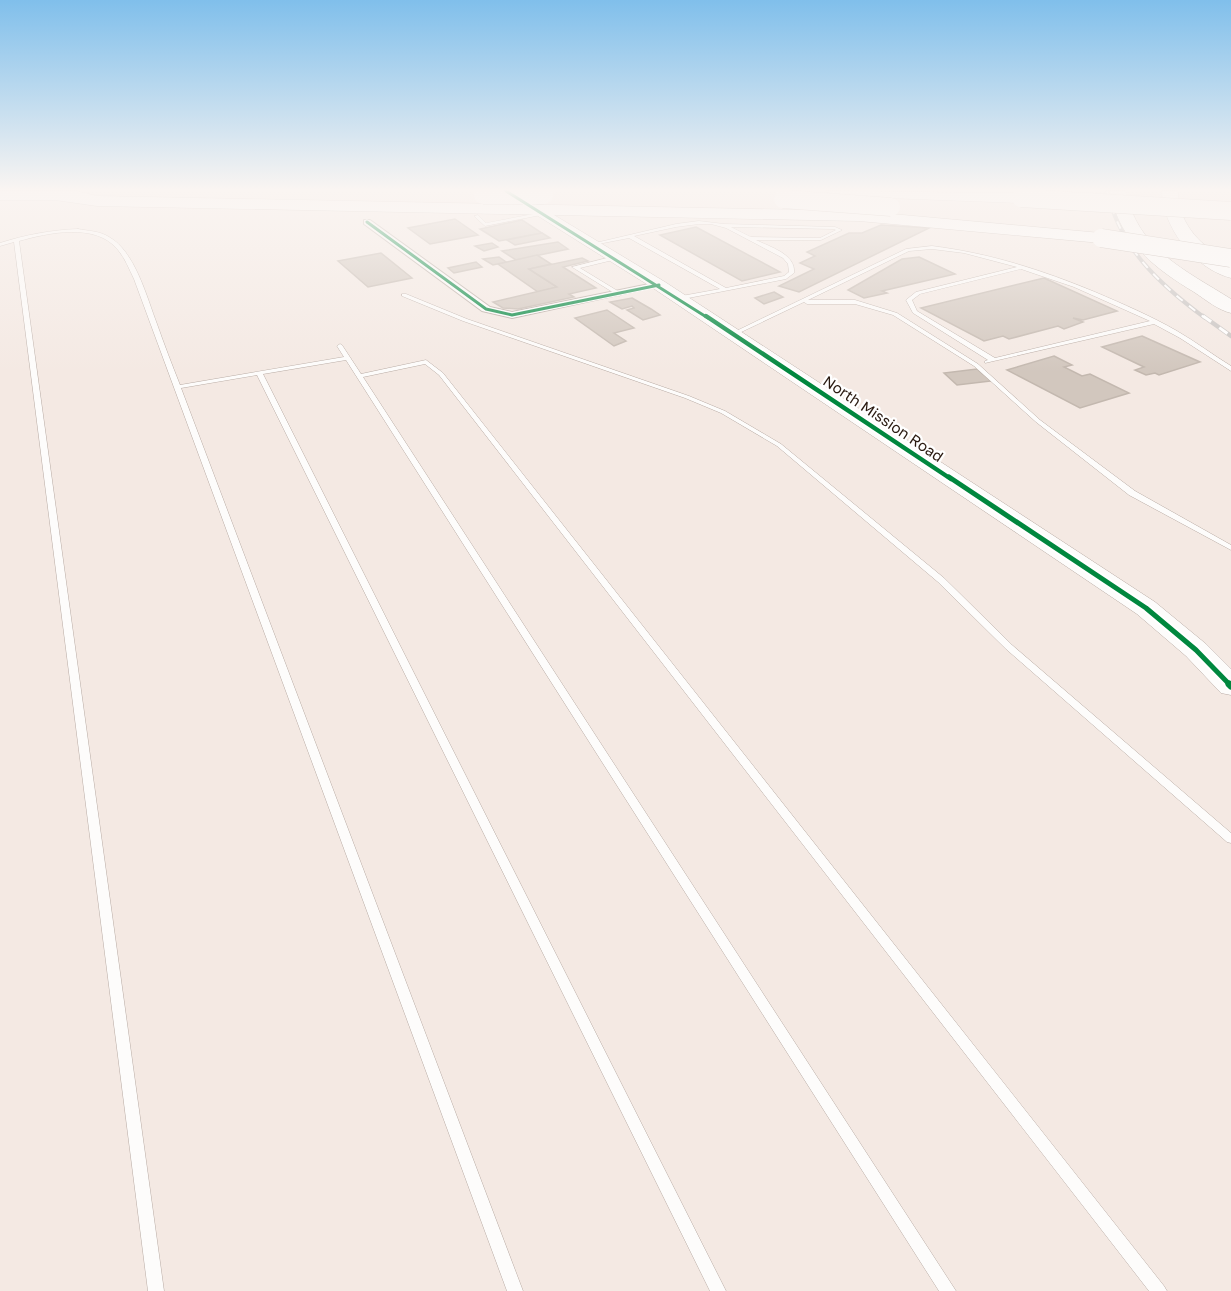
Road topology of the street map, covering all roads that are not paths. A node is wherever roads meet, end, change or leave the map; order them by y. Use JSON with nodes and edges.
{"nodes":[{"id":1,"x":18,"y":251,"type":"edge"},
{"id":2,"x":121,"y":251,"type":"edge"},
{"id":3,"x":407,"y":251,"type":"edge"},
{"id":4,"x":604,"y":251,"type":"edge"},
{"id":5,"x":657,"y":251,"type":"edge"},
{"id":6,"x":772,"y":251,"type":"edge"},
{"id":7,"x":910,"y":251,"type":"edge"},
{"id":8,"x":961,"y":251,"type":"edge"},
{"id":9,"x":1154,"y":251,"type":"edge"},
{"id":10,"x":1175,"y":251,"type":"edge"},
{"id":11,"x":1187,"y":251,"type":"edge"},
{"id":12,"x":1200,"y":251,"type":"edge"},
{"id":13,"x":615,"y":258,"type":"junction"},
{"id":14,"x":1231,"y":258,"type":"edge"},
{"id":15,"x":1021,"y":267,"type":"junction"},
{"id":16,"x":1231,"y":272,"type":"edge"},
{"id":17,"x":658,"y":285,"type":"junction"},
{"id":18,"x":725,"y":290,"type":"junction"},
{"id":19,"x":1231,"y":291,"type":"edge"},
{"id":20,"x":619,"y":294,"type":"junction"},
{"id":21,"x":404,"y":295,"type":"dead end"},
{"id":22,"x":678,"y":298,"type":"junction"},
{"id":23,"x":796,"y":304,"type":"junction"},
{"id":24,"x":1231,"y":307,"type":"edge"},
{"id":25,"x":1154,"y":322,"type":"junction"},
{"id":26,"x":733,"y":334,"type":"junction"},
{"id":27,"x":340,"y":346,"type":"dead end"},
{"id":28,"x":347,"y":358,"type":"junction"},
{"id":29,"x":993,"y":360,"type":"junction"},
{"id":30,"x":976,"y":365,"type":"junction"},
{"id":31,"x":1231,"y":369,"type":"edge"},
{"id":32,"x":258,"y":373,"type":"junction"},
{"id":33,"x":359,"y":376,"type":"junction"},
{"id":34,"x":178,"y":387,"type":"junction"},
{"id":35,"x":1231,"y":548,"type":"edge"},
{"id":36,"x":1231,"y":687,"type":"edge"},
{"id":37,"x":1231,"y":839,"type":"edge"},
{"id":38,"x":156,"y":1291,"type":"edge"},
{"id":39,"x":515,"y":1291,"type":"edge"},
{"id":40,"x":718,"y":1291,"type":"edge"},
{"id":41,"x":948,"y":1291,"type":"edge"},
{"id":42,"x":1159,"y":1291,"type":"edge"}],
"edges":[{"from":1,"to":38,"type":"lane"},
{"from":2,"to":34,"type":"lane"},
{"from":3,"to":20,"type":"street"},
{"from":4,"to":13,"type":"main road","name":"North Mission Road"},
{"from":5,"to":18,"type":"lane"},
{"from":6,"to":18,"type":"lane"},
{"from":7,"to":23,"type":"lane"},
{"from":8,"to":15,"type":"lane"},
{"from":9,"to":24,"type":"highway"},
{"from":10,"to":19,"type":"highway"},
{"from":11,"to":14,"type":"highway","bridge":true},
{"from":12,"to":16,"type":"highway"},
{"from":13,"to":17,"type":"main road","name":"North Mission Road"},
{"from":13,"to":20,"type":"lane"},
{"from":15,"to":25,"type":"lane"},
{"from":15,"to":29,"type":"lane"},
{"from":17,"to":20,"type":"street"},
{"from":17,"to":22,"type":"main road","name":"North Mission Road"},
{"from":18,"to":22,"type":"lane"},
{"from":21,"to":37,"type":"lane"},
{"from":22,"to":26,"type":"main road","name":"North Mission Road"},
{"from":23,"to":26,"type":"lane"},
{"from":23,"to":30,"type":"lane"},
{"from":25,"to":29,"type":"lane"},
{"from":25,"to":31,"type":"lane"},
{"from":26,"to":36,"type":"main road","name":"North Mission Road"},
{"from":27,"to":28,"type":"lane"},
{"from":28,"to":32,"type":"lane"},
{"from":28,"to":33,"type":"lane"},
{"from":29,"to":30,"type":"lane"},
{"from":30,"to":35,"type":"lane"},
{"from":32,"to":34,"type":"lane"},
{"from":32,"to":40,"type":"lane"},
{"from":33,"to":41,"type":"lane"},
{"from":33,"to":42,"type":"lane"},
{"from":34,"to":39,"type":"lane"}]}
